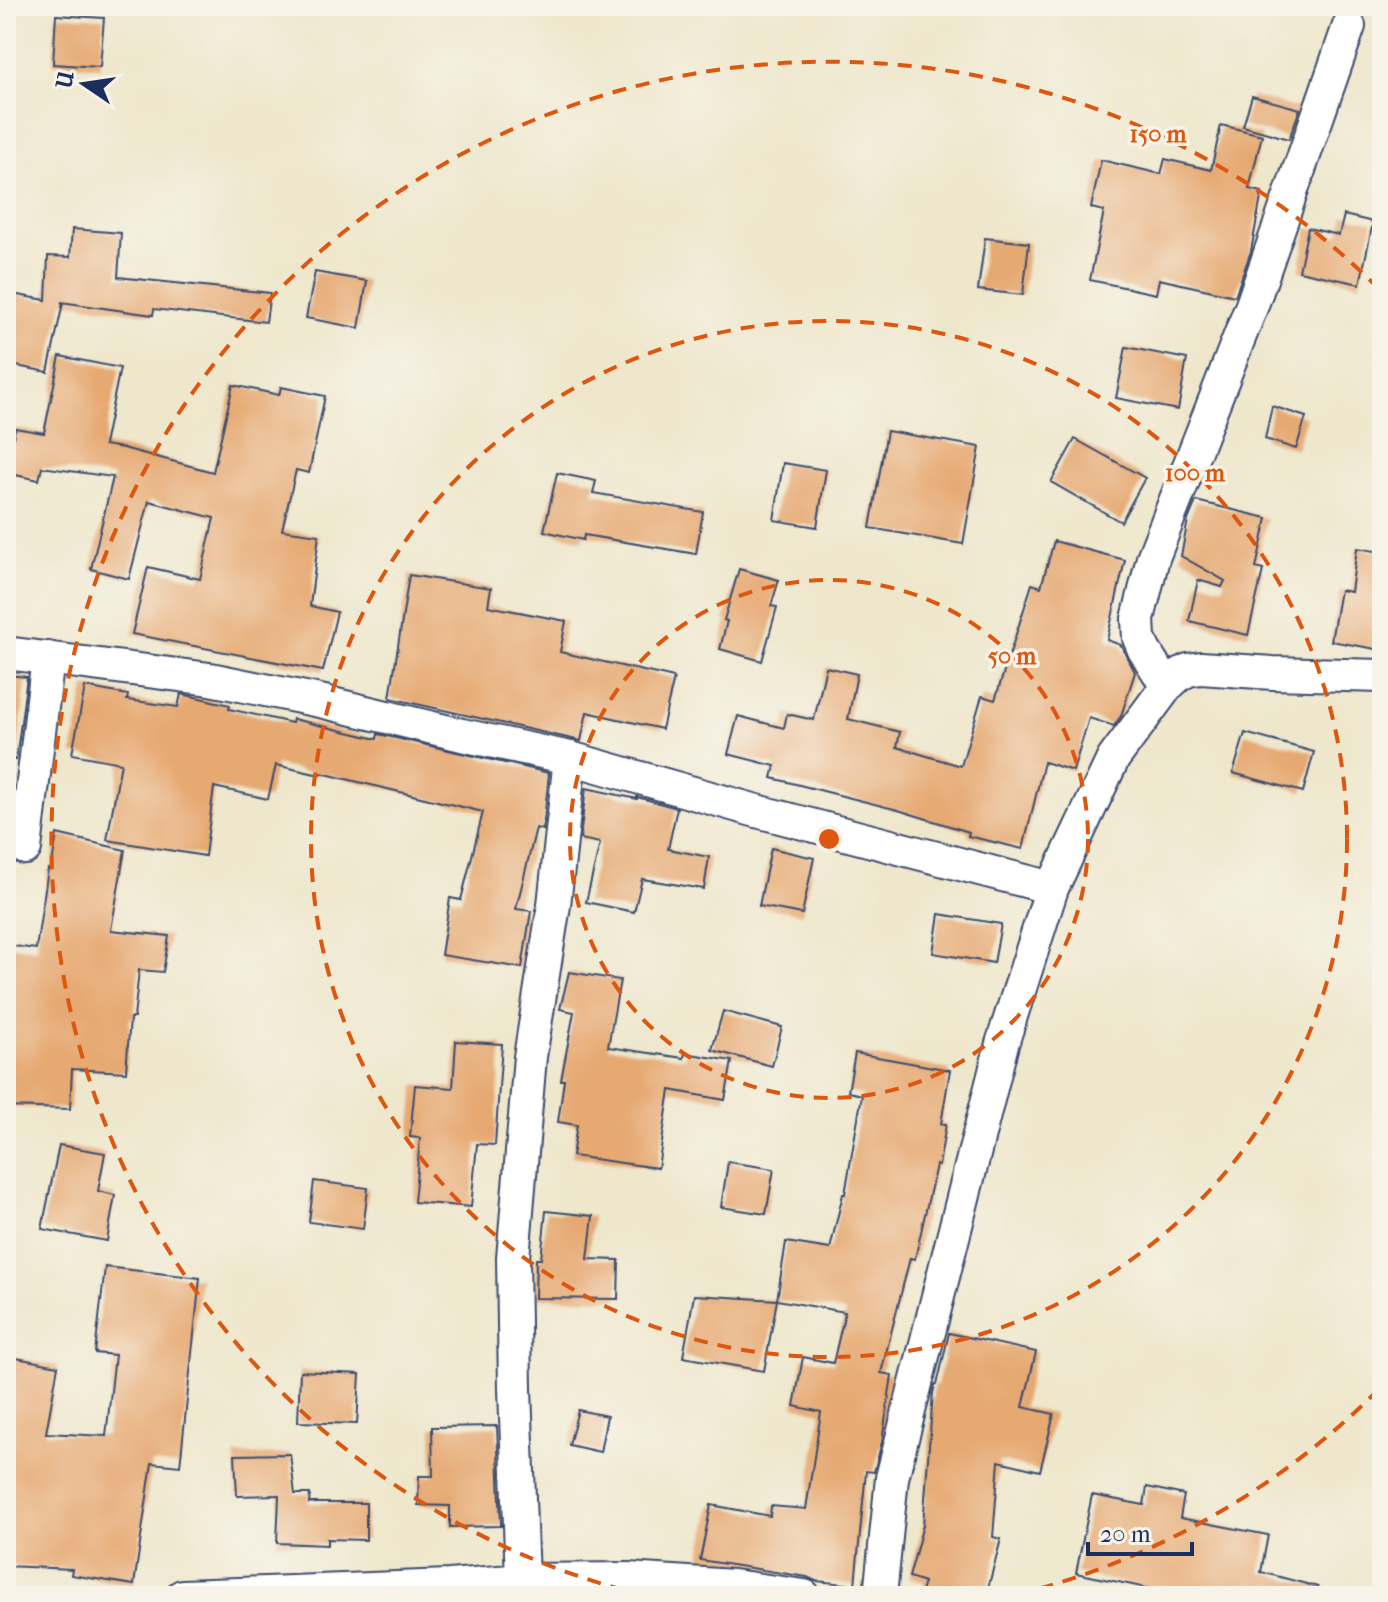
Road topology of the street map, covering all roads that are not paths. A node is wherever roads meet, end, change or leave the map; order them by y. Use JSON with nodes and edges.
{"nodes":[{"id":1,"x":1349,"y":26,"type":"dead end"},
{"id":2,"x":6,"y":653,"type":"edge"},
{"id":3,"x":48,"y":658,"type":"junction"},
{"id":4,"x":1382,"y":676,"type":"edge"},
{"id":5,"x":1167,"y":686,"type":"junction"},
{"id":6,"x":570,"y":758,"type":"junction"},
{"id":7,"x":25,"y":848,"type":"dead end"},
{"id":8,"x":1052,"y":888,"type":"junction"},
{"id":9,"x":522,"y":1580,"type":"junction"},
{"id":10,"x":449,"y":1591,"type":"edge"},
{"id":11,"x":182,"y":1596,"type":"edge"},
{"id":12,"x":804,"y":1596,"type":"edge"},
{"id":13,"x":880,"y":1596,"type":"edge"}],
"edges":[{"from":1,"to":5,"type":"street"},
{"from":2,"to":3,"type":"street"},
{"from":3,"to":6,"type":"street"},
{"from":3,"to":7,"type":"street"},
{"from":4,"to":5,"type":"street"},
{"from":5,"to":8,"type":"street"},
{"from":6,"to":8,"type":"street"},
{"from":6,"to":9,"type":"street"},
{"from":8,"to":13,"type":"street"},
{"from":9,"to":10,"type":"street"},
{"from":9,"to":12,"type":"street"},
{"from":10,"to":11,"type":"street"}]}
